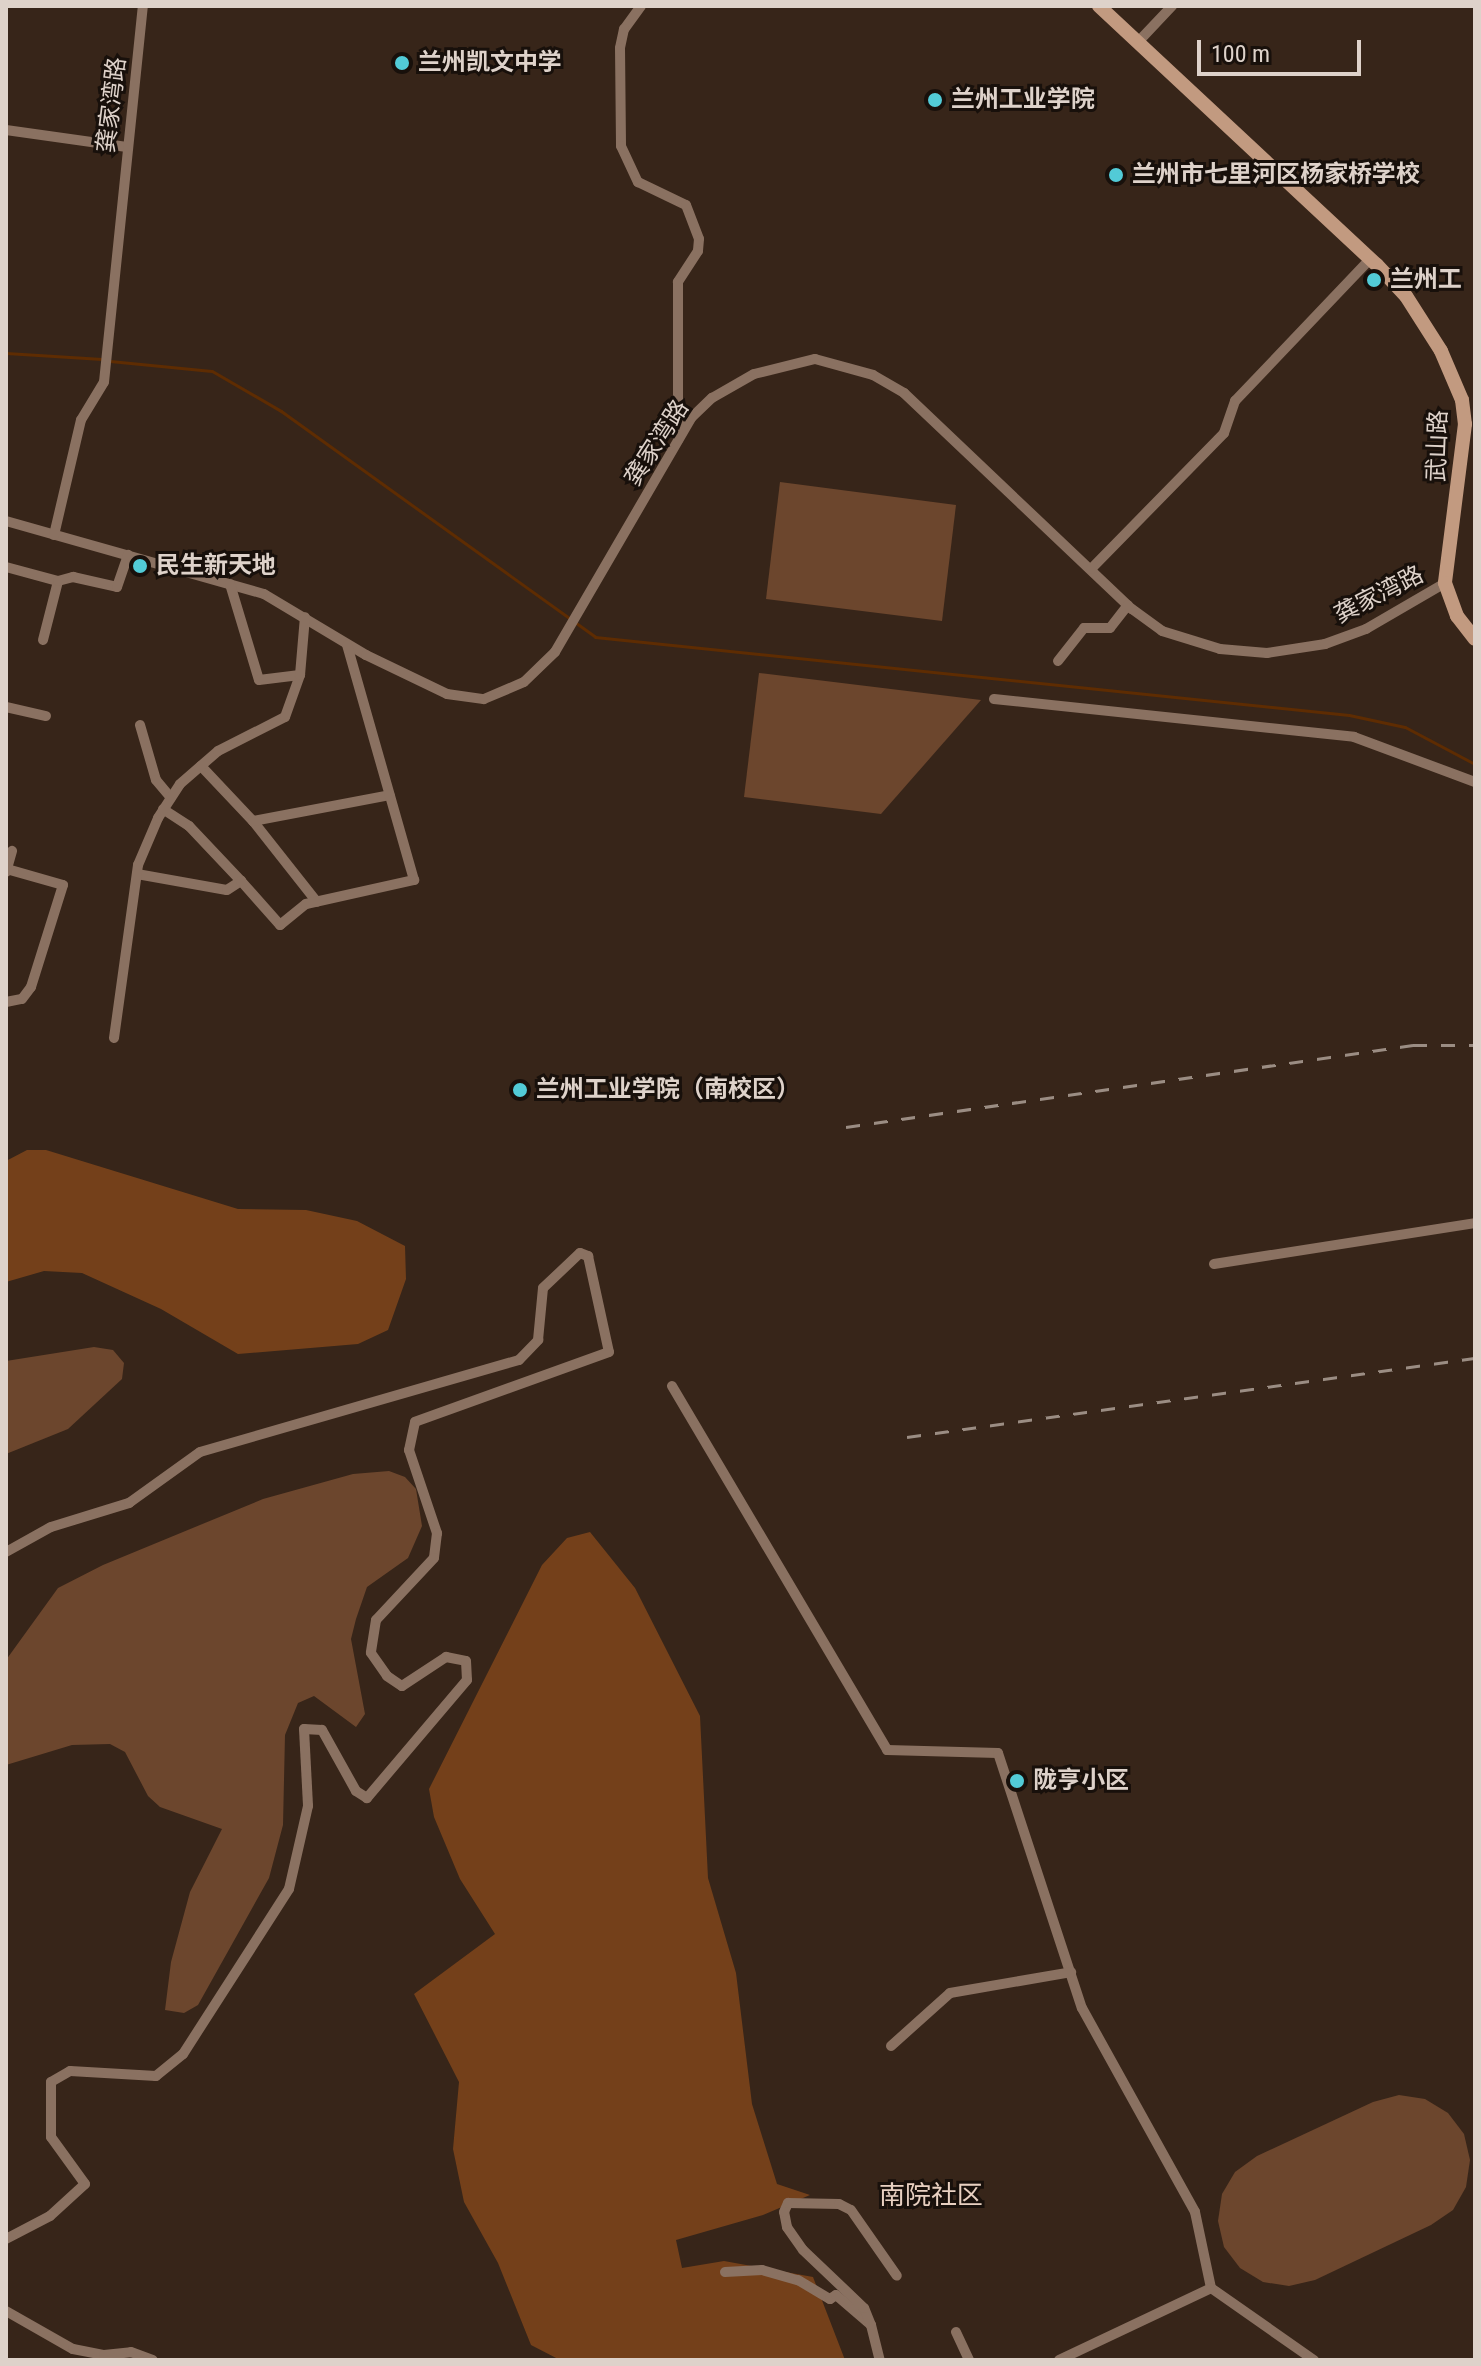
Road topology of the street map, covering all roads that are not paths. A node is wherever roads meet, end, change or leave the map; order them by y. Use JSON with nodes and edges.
{"nodes":[{"id":1,"x":143,"y":6,"type":"edge"},
{"id":2,"x":641,"y":6,"type":"edge"},
{"id":3,"x":1099,"y":6,"type":"edge"},
{"id":4,"x":1172,"y":6,"type":"edge"},
{"id":5,"x":1138,"y":42,"type":"junction"},
{"id":6,"x":6,"y":130,"type":"edge"},
{"id":7,"x":127,"y":147,"type":"junction"},
{"id":8,"x":1370,"y":259,"type":"junction"},
{"id":9,"x":678,"y":442,"type":"junction"},
{"id":10,"x":6,"y":521,"type":"edge"},
{"id":11,"x":54,"y":535,"type":"junction"},
{"id":12,"x":128,"y":555,"type":"junction"},
{"id":13,"x":6,"y":567,"type":"edge"},
{"id":14,"x":1091,"y":569,"type":"junction"},
{"id":15,"x":58,"y":581,"type":"junction"},
{"id":16,"x":1445,"y":583,"type":"junction"},
{"id":17,"x":230,"y":584,"type":"junction"},
{"id":18,"x":1128,"y":605,"type":"junction"},
{"id":19,"x":305,"y":617,"type":"junction"},
{"id":20,"x":1475,"y":639,"type":"edge"},
{"id":21,"x":43,"y":640,"type":"dead end"},
{"id":22,"x":347,"y":645,"type":"junction"},
{"id":23,"x":1058,"y":661,"type":"dead end"},
{"id":24,"x":300,"y":675,"type":"junction"},
{"id":25,"x":994,"y":699,"type":"dead end"},
{"id":26,"x":6,"y":707,"type":"edge"},
{"id":27,"x":46,"y":716,"type":"dead end"},
{"id":28,"x":140,"y":725,"type":"dead end"},
{"id":29,"x":201,"y":766,"type":"junction"},
{"id":30,"x":1475,"y":784,"type":"edge"},
{"id":31,"x":390,"y":795,"type":"junction"},
{"id":32,"x":171,"y":798,"type":"junction"},
{"id":33,"x":163,"y":809,"type":"junction"},
{"id":34,"x":253,"y":821,"type":"junction"},
{"id":35,"x":12,"y":851,"type":"dead end"},
{"id":36,"x":6,"y":870,"type":"edge"},
{"id":37,"x":137,"y":874,"type":"junction"},
{"id":38,"x":241,"y":881,"type":"junction"},
{"id":39,"x":317,"y":902,"type":"junction"},
{"id":40,"x":6,"y":1002,"type":"edge"},
{"id":41,"x":114,"y":1038,"type":"dead end"},
{"id":42,"x":1475,"y":1223,"type":"edge"},
{"id":43,"x":1214,"y":1264,"type":"dead end"},
{"id":44,"x":672,"y":1386,"type":"dead end"},
{"id":45,"x":6,"y":1552,"type":"edge"},
{"id":46,"x":1071,"y":1972,"type":"junction"},
{"id":47,"x":891,"y":2046,"type":"dead end"},
{"id":48,"x":6,"y":2239,"type":"edge"},
{"id":49,"x":725,"y":2272,"type":"dead end"},
{"id":50,"x":897,"y":2276,"type":"dead end"},
{"id":51,"x":1211,"y":2288,"type":"junction"},
{"id":52,"x":6,"y":2311,"type":"edge"},
{"id":53,"x":871,"y":2325,"type":"junction"},
{"id":54,"x":956,"y":2332,"type":"dead end"},
{"id":55,"x":153,"y":2360,"type":"edge"},
{"id":56,"x":880,"y":2360,"type":"edge"},
{"id":57,"x":969,"y":2360,"type":"edge"},
{"id":58,"x":1059,"y":2360,"type":"edge"},
{"id":59,"x":1314,"y":2360,"type":"edge"}],
"edges":[{"from":1,"to":7,"type":"street","name":"龚家湾路"},
{"from":2,"to":9,"type":"street"},
{"from":3,"to":5,"type":"main road","name":"武山路"},
{"from":4,"to":5,"type":"street"},
{"from":5,"to":8,"type":"main road","name":"武山路"},
{"from":6,"to":7,"type":"street"},
{"from":7,"to":11,"type":"street","name":"龚家湾路"},
{"from":8,"to":14,"type":"street"},
{"from":8,"to":16,"type":"main road","name":"武山路"},
{"from":9,"to":14,"type":"street","name":"龚家湾路"},
{"from":9,"to":22,"type":"street","name":"龚家湾路"},
{"from":10,"to":11,"type":"street","name":"龚家湾路"},
{"from":11,"to":12,"type":"street","name":"龚家湾路"},
{"from":12,"to":15,"type":"street"},
{"from":12,"to":17,"type":"street","name":"龚家湾路"},
{"from":13,"to":15,"type":"street"},
{"from":14,"to":18,"type":"street","name":"龚家湾路"},
{"from":15,"to":21,"type":"street"},
{"from":16,"to":18,"type":"street","name":"龚家湾路"},
{"from":16,"to":20,"type":"main road"},
{"from":17,"to":19,"type":"street","name":"龚家湾路"},
{"from":17,"to":24,"type":"street"},
{"from":18,"to":23,"type":"street"},
{"from":19,"to":22,"type":"street","name":"龚家湾路"},
{"from":19,"to":24,"type":"street"},
{"from":22,"to":31,"type":"street"},
{"from":24,"to":29,"type":"street"},
{"from":25,"to":30,"type":"street"},
{"from":26,"to":27,"type":"street"},
{"from":28,"to":32,"type":"street"},
{"from":29,"to":32,"type":"street"},
{"from":29,"to":34,"type":"street"},
{"from":31,"to":34,"type":"street"},
{"from":31,"to":39,"type":"street"},
{"from":32,"to":33,"type":"street"},
{"from":33,"to":37,"type":"street"},
{"from":33,"to":38,"type":"street"},
{"from":34,"to":39,"type":"street"},
{"from":35,"to":36,"type":"street"},
{"from":36,"to":40,"type":"street"},
{"from":37,"to":38,"type":"street"},
{"from":37,"to":41,"type":"street"},
{"from":38,"to":39,"type":"street"},
{"from":42,"to":43,"type":"street"},
{"from":44,"to":46,"type":"street"},
{"from":45,"to":48,"type":"street"},
{"from":46,"to":47,"type":"street"},
{"from":46,"to":51,"type":"street"},
{"from":49,"to":53,"type":"street"},
{"from":50,"to":53,"type":"street"},
{"from":51,"to":58,"type":"street"},
{"from":51,"to":59,"type":"street"},
{"from":52,"to":55,"type":"street"},
{"from":53,"to":56,"type":"street"},
{"from":54,"to":57,"type":"street"}]}
